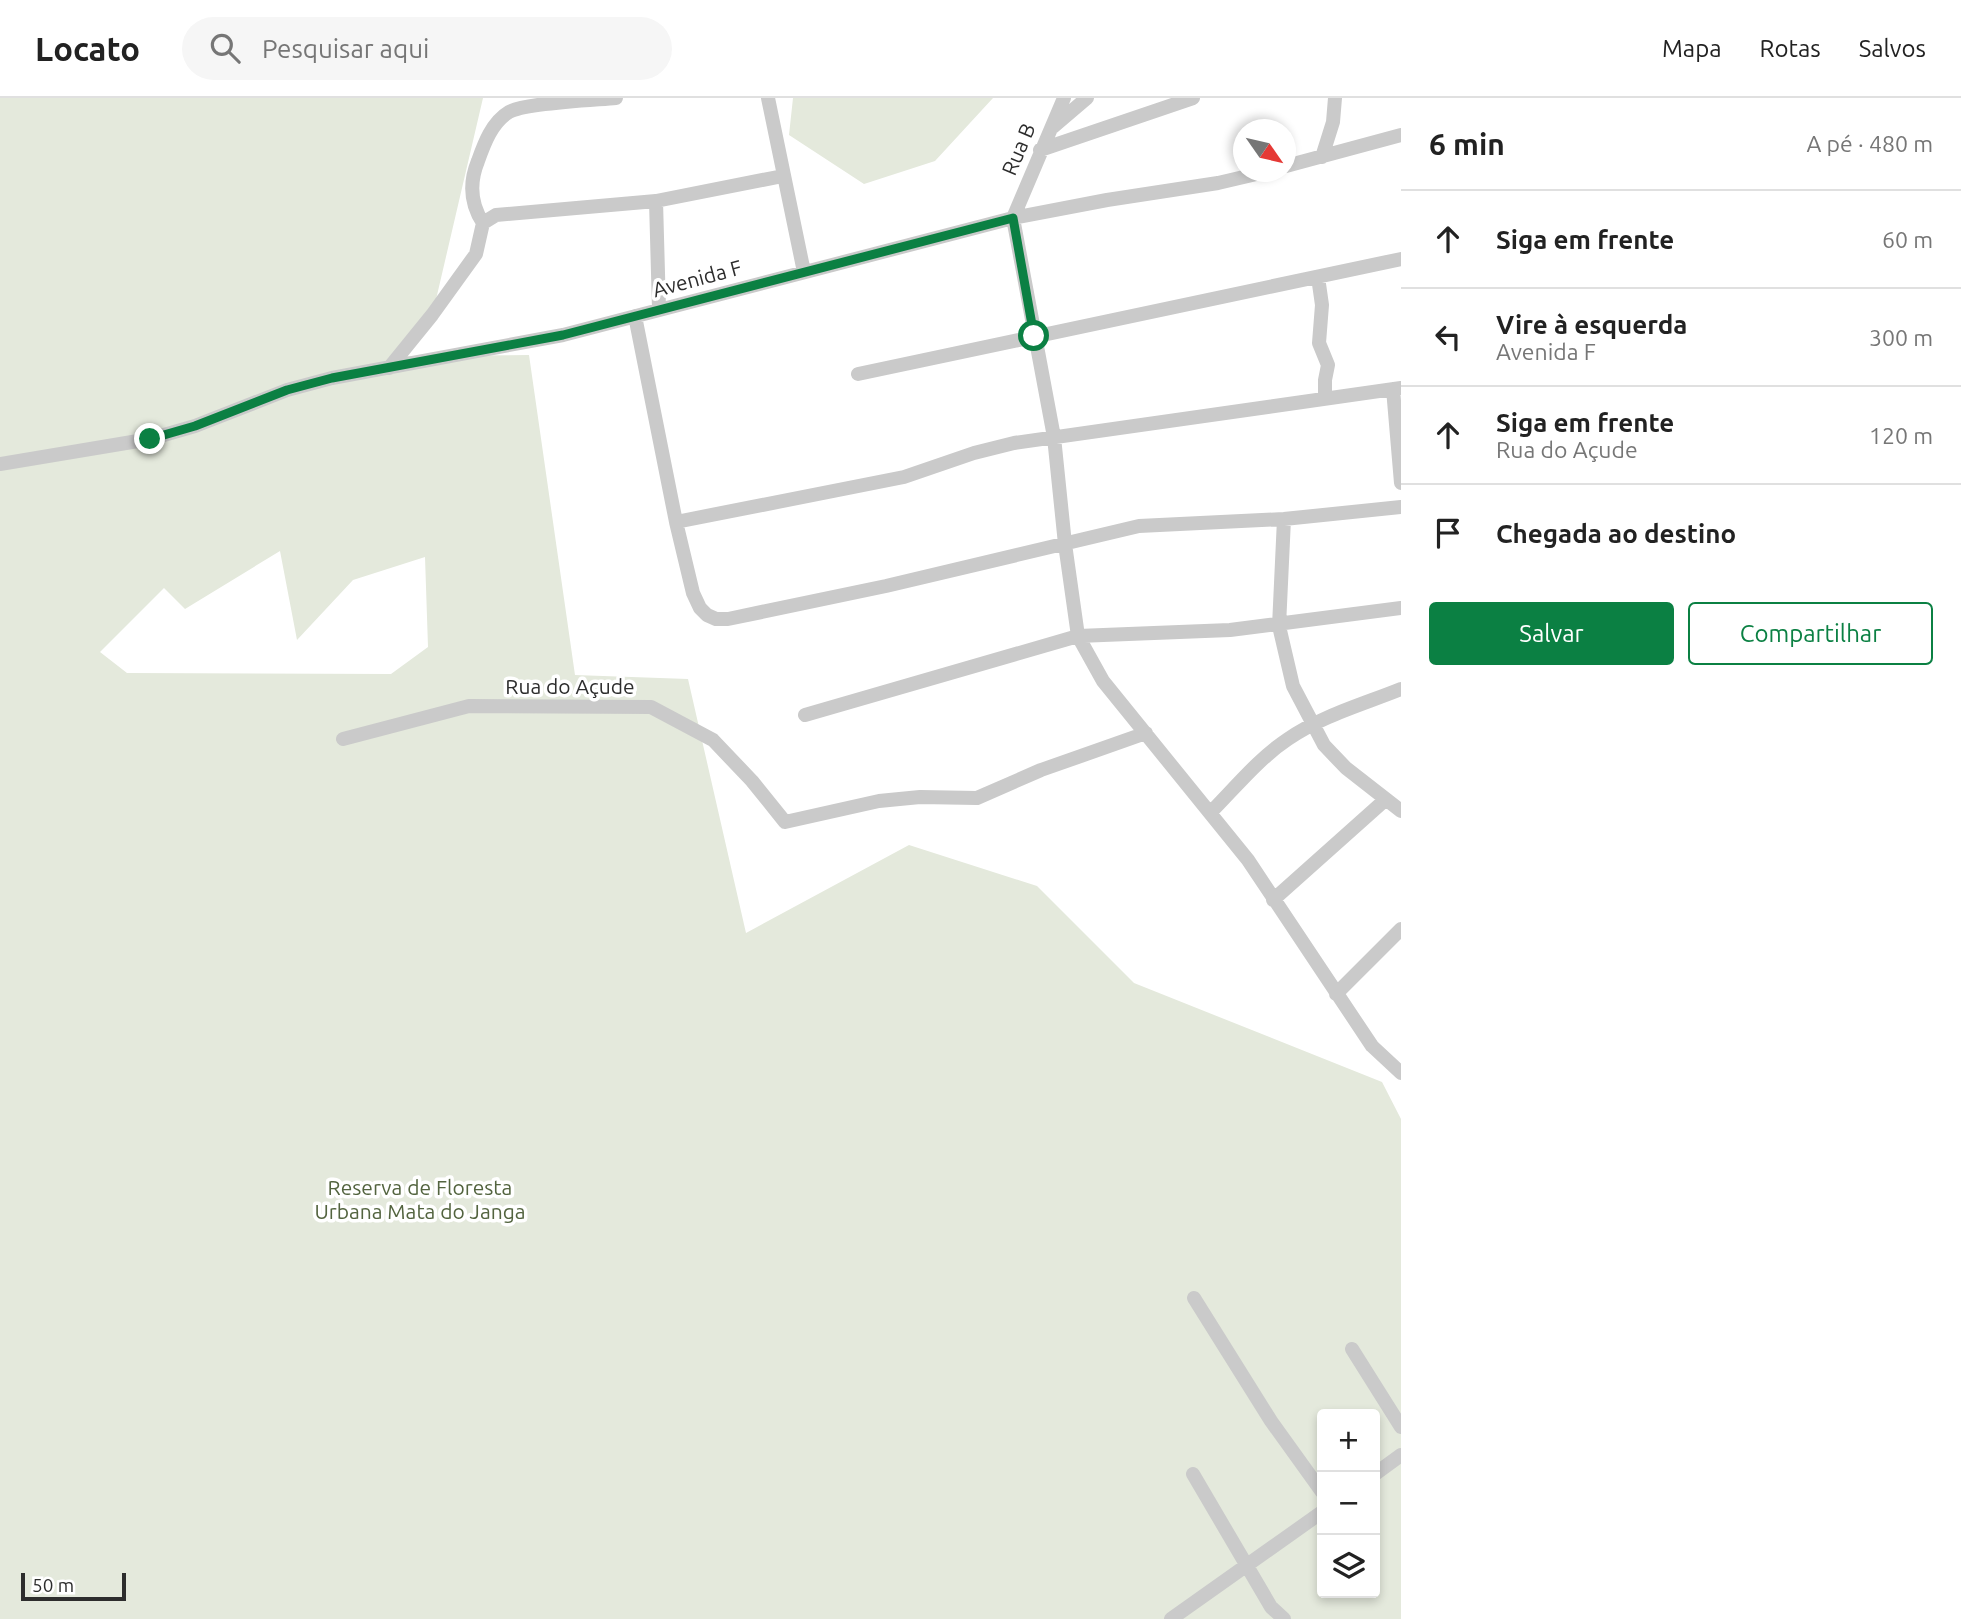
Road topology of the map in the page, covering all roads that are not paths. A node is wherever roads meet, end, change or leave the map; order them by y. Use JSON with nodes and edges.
{"nodes":[{"id":1,"x":615,"y":98,"type":"edge"},
{"id":2,"x":768,"y":98,"type":"edge"},
{"id":3,"x":1064,"y":98,"type":"edge"},
{"id":4,"x":1087,"y":98,"type":"edge"},
{"id":5,"x":1193,"y":98,"type":"edge"},
{"id":6,"x":1335,"y":98,"type":"edge"},
{"id":7,"x":1049,"y":131,"type":"junction"},
{"id":8,"x":1401,"y":135,"type":"edge"},
{"id":9,"x":1040,"y":150,"type":"junction"},
{"id":10,"x":1322,"y":157,"type":"junction"},
{"id":11,"x":1296,"y":164,"type":"edge"},
{"id":12,"x":783,"y":176,"type":"junction"},
{"id":13,"x":1233,"y":179,"type":"edge"},
{"id":14,"x":656,"y":201,"type":"junction"},
{"id":15,"x":1013,"y":218,"type":"junction"},
{"id":16,"x":483,"y":223,"type":"junction"},
{"id":17,"x":1401,"y":259,"type":"edge"},
{"id":18,"x":804,"y":272,"type":"junction"},
{"id":19,"x":1318,"y":277,"type":"junction"},
{"id":20,"x":659,"y":309,"type":"junction"},
{"id":21,"x":635,"y":316,"type":"junction"},
{"id":22,"x":1034,"y":336,"type":"junction"},
{"id":23,"x":389,"y":368,"type":"junction"},
{"id":24,"x":858,"y":373,"type":"dead end"},
{"id":25,"x":1397,"y":388,"type":"edge"},
{"id":26,"x":1325,"y":398,"type":"junction"},
{"id":27,"x":1054,"y":437,"type":"junction"},
{"id":28,"x":0,"y":464,"type":"edge"},
{"id":29,"x":1401,"y":483,"type":"edge"},
{"id":30,"x":1401,"y":507,"type":"edge"},
{"id":31,"x":1284,"y":519,"type":"junction"},
{"id":32,"x":676,"y":522,"type":"junction"},
{"id":33,"x":1065,"y":544,"type":"junction"},
{"id":34,"x":1401,"y":608,"type":"edge"},
{"id":35,"x":1279,"y":626,"type":"junction"},
{"id":36,"x":1078,"y":636,"type":"junction"},
{"id":37,"x":1401,"y":689,"type":"edge"},
{"id":38,"x":805,"y":715,"type":"dead end"},
{"id":39,"x":1312,"y":725,"type":"junction"},
{"id":40,"x":1146,"y":733,"type":"junction"},
{"id":41,"x":343,"y":739,"type":"dead end"},
{"id":42,"x":1385,"y":800,"type":"junction"},
{"id":43,"x":1401,"y":811,"type":"edge"},
{"id":44,"x":1210,"y":813,"type":"junction"},
{"id":45,"x":1273,"y":900,"type":"junction"},
{"id":46,"x":1401,"y":929,"type":"edge"},
{"id":47,"x":1336,"y":993,"type":"junction"},
{"id":48,"x":1401,"y":1073,"type":"edge"},
{"id":49,"x":1194,"y":1298,"type":"dead end"},
{"id":50,"x":1352,"y":1349,"type":"dead end"},
{"id":51,"x":1401,"y":1427,"type":"edge"},
{"id":52,"x":1401,"y":1455,"type":"edge"},
{"id":53,"x":1378,"y":1472,"type":"edge"},
{"id":54,"x":1193,"y":1474,"type":"dead end"},
{"id":55,"x":1317,"y":1485,"type":"edge"},
{"id":56,"x":1317,"y":1515,"type":"edge"},
{"id":57,"x":1246,"y":1566,"type":"junction"},
{"id":58,"x":1171,"y":1619,"type":"edge"},
{"id":59,"x":1284,"y":1619,"type":"edge"}],
"edges":[{"from":1,"to":16,"type":"street"},
{"from":2,"to":12,"type":"street"},
{"from":3,"to":7,"type":"street","name":"Rua B"},
{"from":4,"to":7,"type":"street"},
{"from":5,"to":9,"type":"street"},
{"from":6,"to":10,"type":"street"},
{"from":7,"to":9,"type":"street","name":"Rua B"},
{"from":8,"to":10,"type":"street"},
{"from":9,"to":15,"type":"street","name":"Rua B"},
{"from":10,"to":11,"type":"street"},
{"from":12,"to":14,"type":"street"},
{"from":12,"to":18,"type":"street"},
{"from":13,"to":15,"type":"street","name":"Avenida F"},
{"from":14,"to":16,"type":"street"},
{"from":14,"to":20,"type":"street"},
{"from":15,"to":18,"type":"street","name":"Avenida F"},
{"from":15,"to":22,"type":"street"},
{"from":16,"to":23,"type":"street"},
{"from":17,"to":19,"type":"street"},
{"from":18,"to":20,"type":"street","name":"Avenida F"},
{"from":19,"to":22,"type":"street"},
{"from":19,"to":26,"type":"street"},
{"from":20,"to":21,"type":"street","name":"Avenida F"},
{"from":21,"to":23,"type":"street","name":"Avenida F"},
{"from":21,"to":32,"type":"street"},
{"from":22,"to":24,"type":"street"},
{"from":22,"to":27,"type":"street"},
{"from":23,"to":28,"type":"street"},
{"from":25,"to":26,"type":"street"},
{"from":25,"to":29,"type":"street"},
{"from":26,"to":27,"type":"street"},
{"from":27,"to":32,"type":"street"},
{"from":27,"to":33,"type":"street"},
{"from":30,"to":31,"type":"street"},
{"from":31,"to":33,"type":"street"},
{"from":31,"to":35,"type":"street"},
{"from":32,"to":33,"type":"street"},
{"from":33,"to":36,"type":"street"},
{"from":34,"to":35,"type":"street"},
{"from":35,"to":36,"type":"street"},
{"from":35,"to":39,"type":"street"},
{"from":36,"to":38,"type":"street"},
{"from":36,"to":40,"type":"street"},
{"from":37,"to":39,"type":"street"},
{"from":39,"to":42,"type":"street"},
{"from":39,"to":44,"type":"street"},
{"from":40,"to":41,"type":"street","name":"Rua do Açude"},
{"from":40,"to":44,"type":"street"},
{"from":42,"to":43,"type":"street"},
{"from":42,"to":45,"type":"street"},
{"from":44,"to":45,"type":"street"},
{"from":45,"to":47,"type":"street"},
{"from":46,"to":47,"type":"street"},
{"from":47,"to":48,"type":"street"},
{"from":49,"to":55,"type":"street"},
{"from":50,"to":51,"type":"street"},
{"from":52,"to":53,"type":"street"},
{"from":54,"to":57,"type":"street"},
{"from":56,"to":57,"type":"street"},
{"from":57,"to":58,"type":"street"},
{"from":57,"to":59,"type":"street"}]}
